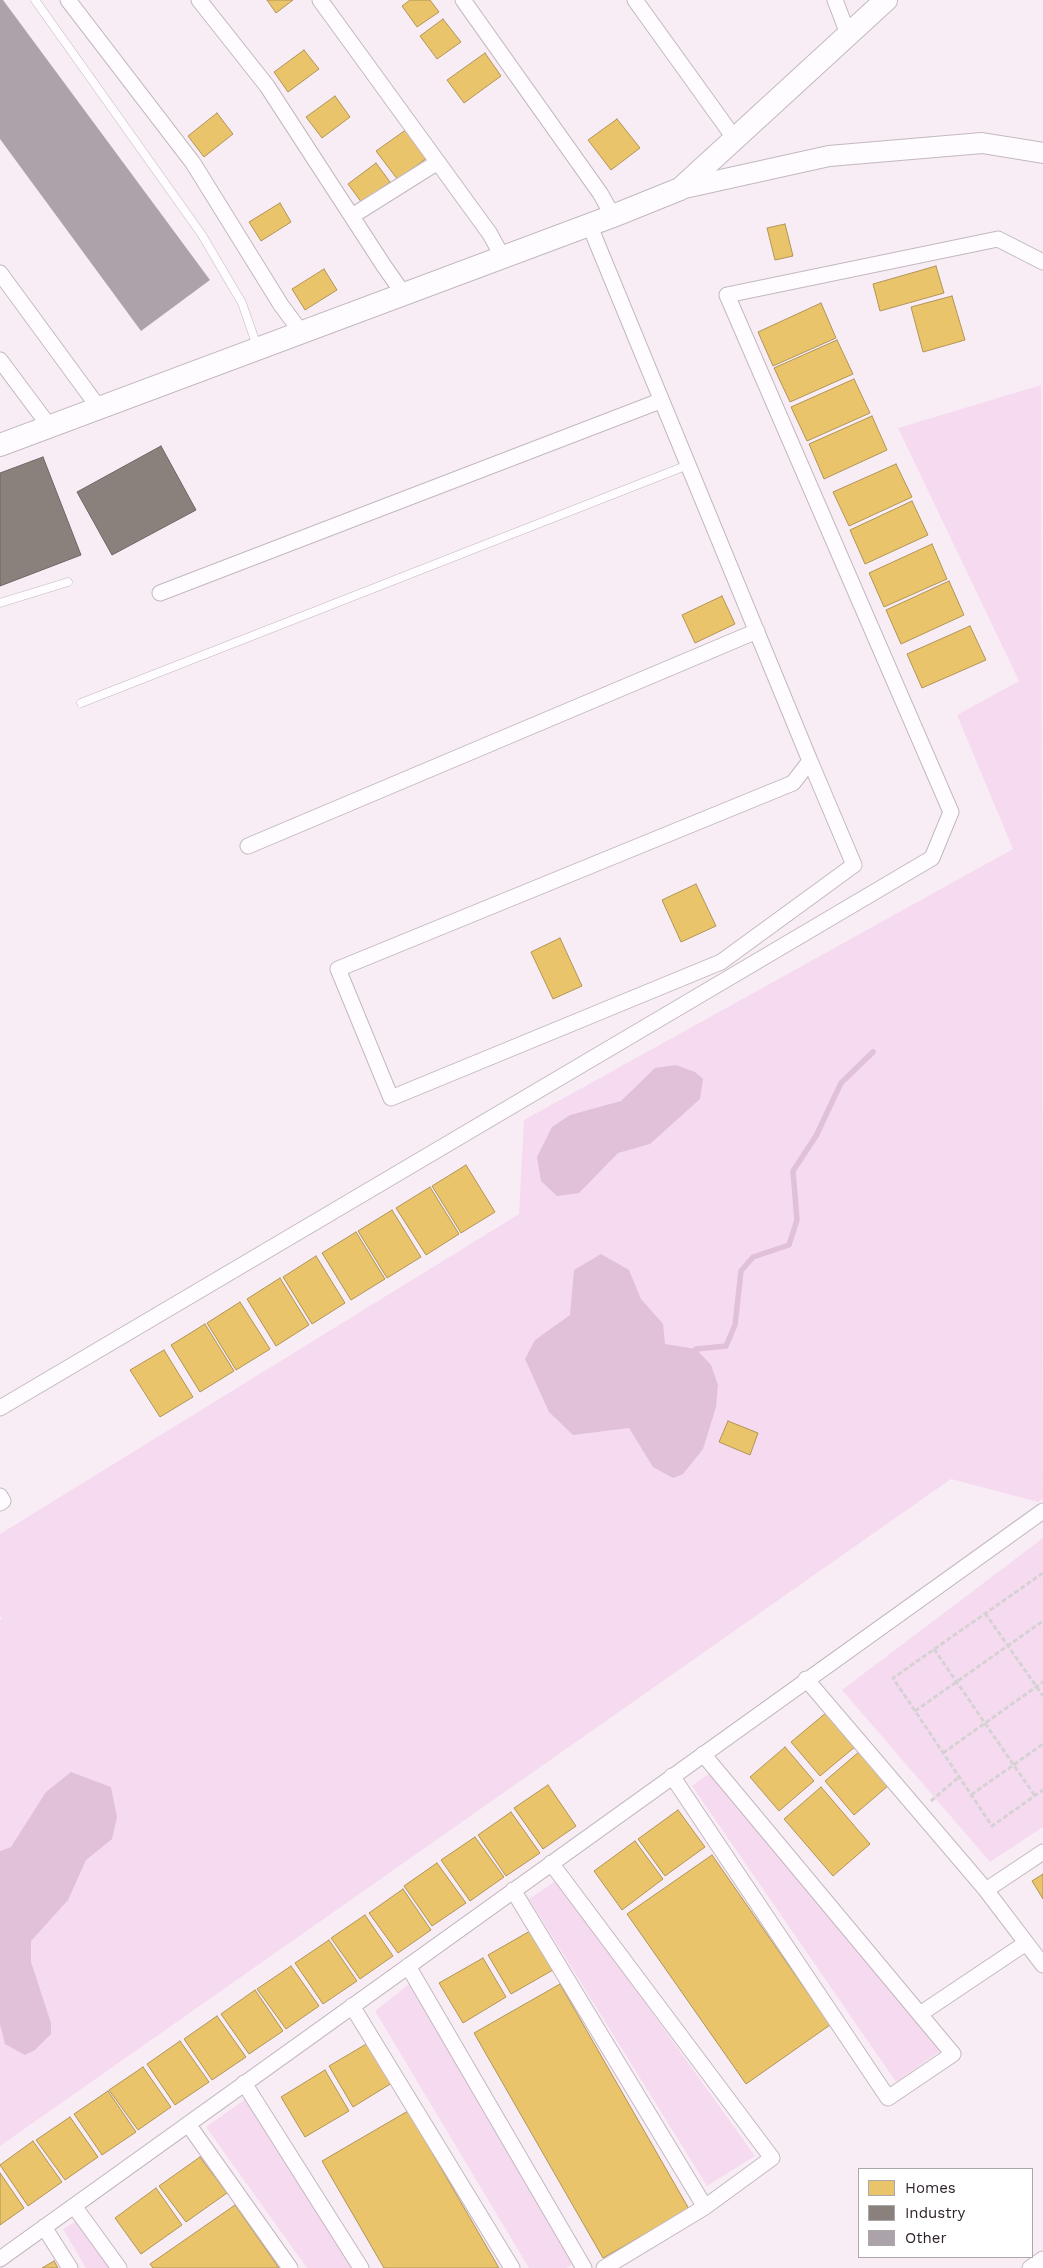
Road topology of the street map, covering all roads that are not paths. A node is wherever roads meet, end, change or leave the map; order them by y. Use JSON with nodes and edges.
{"nodes":[{"id":1,"x":35,"y":0,"type":"edge"},
{"id":2,"x":68,"y":0,"type":"edge"},
{"id":3,"x":200,"y":0,"type":"edge"},
{"id":4,"x":320,"y":0,"type":"edge"},
{"id":5,"x":463,"y":0,"type":"edge"},
{"id":6,"x":635,"y":0,"type":"edge"},
{"id":7,"x":835,"y":0,"type":"edge"},
{"id":8,"x":886,"y":0,"type":"edge"},
{"id":9,"x":848,"y":34,"type":"junction"},
{"id":10,"x":735,"y":138,"type":"junction"},
{"id":11,"x":1043,"y":153,"type":"edge"},
{"id":12,"x":438,"y":162,"type":"junction"},
{"id":13,"x":680,"y":189,"type":"junction"},
{"id":14,"x":352,"y":216,"type":"junction"},
{"id":15,"x":613,"y":216,"type":"junction"},
{"id":16,"x":589,"y":224,"type":"junction"},
{"id":17,"x":502,"y":256,"type":"junction"},
{"id":18,"x":1043,"y":262,"type":"edge"},
{"id":19,"x":0,"y":273,"type":"edge"},
{"id":20,"x":403,"y":293,"type":"junction"},
{"id":21,"x":301,"y":332,"type":"junction"},
{"id":22,"x":257,"y":348,"type":"junction"},
{"id":23,"x":0,"y":360,"type":"edge"},
{"id":24,"x":660,"y":401,"type":"junction"},
{"id":25,"x":99,"y":408,"type":"junction"},
{"id":26,"x":50,"y":427,"type":"junction"},
{"id":27,"x":0,"y":445,"type":"edge"},
{"id":28,"x":688,"y":465,"type":"junction"},
{"id":29,"x":68,"y":582,"type":"dead end"},
{"id":30,"x":160,"y":593,"type":"dead end"},
{"id":31,"x":0,"y":603,"type":"edge"},
{"id":32,"x":757,"y":631,"type":"junction"},
{"id":33,"x":81,"y":703,"type":"dead end"},
{"id":34,"x":810,"y":761,"type":"junction"},
{"id":35,"x":248,"y":846,"type":"dead end"},
{"id":36,"x":0,"y":1408,"type":"edge"},
{"id":37,"x":0,"y":1496,"type":"edge"},
{"id":38,"x":0,"y":1503,"type":"edge"},
{"id":39,"x":1043,"y":1511,"type":"edge"},
{"id":40,"x":806,"y":1679,"type":"junction"},
{"id":41,"x":702,"y":1754,"type":"junction"},
{"id":42,"x":672,"y":1776,"type":"junction"},
{"id":43,"x":1043,"y":1852,"type":"edge"},
{"id":44,"x":551,"y":1863,"type":"junction"},
{"id":45,"x":513,"y":1890,"type":"junction"},
{"id":46,"x":986,"y":1890,"type":"junction"},
{"id":47,"x":1026,"y":1943,"type":"junction"},
{"id":48,"x":1043,"y":1965,"type":"edge"},
{"id":49,"x":408,"y":1966,"type":"junction"},
{"id":50,"x":352,"y":2006,"type":"junction"},
{"id":51,"x":920,"y":2014,"type":"junction"},
{"id":52,"x":244,"y":2083,"type":"junction"},
{"id":53,"x":188,"y":2124,"type":"junction"},
{"id":54,"x":74,"y":2206,"type":"junction"},
{"id":55,"x":705,"y":2207,"type":"junction"},
{"id":56,"x":44,"y":2227,"type":"junction"},
{"id":57,"x":0,"y":2258,"type":"edge"},
{"id":58,"x":1043,"y":2258,"type":"edge"},
{"id":59,"x":70,"y":2268,"type":"edge"},
{"id":60,"x":119,"y":2268,"type":"edge"},
{"id":61,"x":290,"y":2268,"type":"edge"},
{"id":62,"x":361,"y":2268,"type":"edge"},
{"id":63,"x":512,"y":2268,"type":"edge"},
{"id":64,"x":584,"y":2268,"type":"edge"},
{"id":65,"x":604,"y":2268,"type":"edge"},
{"id":66,"x":1030,"y":2268,"type":"edge"}],
"edges":[{"from":1,"to":22,"type":"lane"},
{"from":2,"to":21,"type":"street"},
{"from":3,"to":14,"type":"street"},
{"from":4,"to":12,"type":"street"},
{"from":5,"to":15,"type":"street"},
{"from":6,"to":10,"type":"street"},
{"from":7,"to":9,"type":"street"},
{"from":8,"to":9,"type":"main road"},
{"from":9,"to":10,"type":"main road"},
{"from":10,"to":13,"type":"main road"},
{"from":11,"to":13,"type":"street"},
{"from":12,"to":14,"type":"street"},
{"from":12,"to":17,"type":"street"},
{"from":13,"to":15,"type":"main road"},
{"from":14,"to":20,"type":"street"},
{"from":15,"to":16,"type":"main road"},
{"from":16,"to":17,"type":"main road"},
{"from":16,"to":24,"type":"street"},
{"from":17,"to":20,"type":"main road"},
{"from":18,"to":36,"type":"street"},
{"from":19,"to":25,"type":"street"},
{"from":20,"to":21,"type":"main road"},
{"from":21,"to":22,"type":"main road"},
{"from":22,"to":25,"type":"main road"},
{"from":23,"to":26,"type":"street"},
{"from":24,"to":28,"type":"street"},
{"from":24,"to":30,"type":"street"},
{"from":25,"to":26,"type":"main road"},
{"from":26,"to":27,"type":"main road"},
{"from":28,"to":32,"type":"street"},
{"from":28,"to":33,"type":"lane"},
{"from":29,"to":31,"type":"lane"},
{"from":32,"to":34,"type":"street"},
{"from":32,"to":35,"type":"street"},
{"from":34,"to":34,"type":"street"},
{"from":37,"to":38,"type":"street"},
{"from":39,"to":40,"type":"street"},
{"from":40,"to":41,"type":"street"},
{"from":40,"to":46,"type":"street"},
{"from":41,"to":42,"type":"street"},
{"from":41,"to":51,"type":"street"},
{"from":42,"to":44,"type":"street"},
{"from":42,"to":51,"type":"street"},
{"from":43,"to":46,"type":"street"},
{"from":44,"to":45,"type":"street"},
{"from":44,"to":55,"type":"street"},
{"from":45,"to":49,"type":"street"},
{"from":45,"to":55,"type":"street"},
{"from":46,"to":47,"type":"street"},
{"from":47,"to":48,"type":"street"},
{"from":47,"to":51,"type":"street"},
{"from":49,"to":50,"type":"street"},
{"from":49,"to":64,"type":"street"},
{"from":50,"to":52,"type":"street"},
{"from":50,"to":63,"type":"street"},
{"from":52,"to":53,"type":"street"},
{"from":52,"to":62,"type":"street"},
{"from":53,"to":54,"type":"street"},
{"from":53,"to":61,"type":"street"},
{"from":54,"to":56,"type":"street"},
{"from":54,"to":60,"type":"street"},
{"from":55,"to":65,"type":"street"},
{"from":56,"to":57,"type":"street"},
{"from":56,"to":59,"type":"street"},
{"from":58,"to":66,"type":"street"}]}
